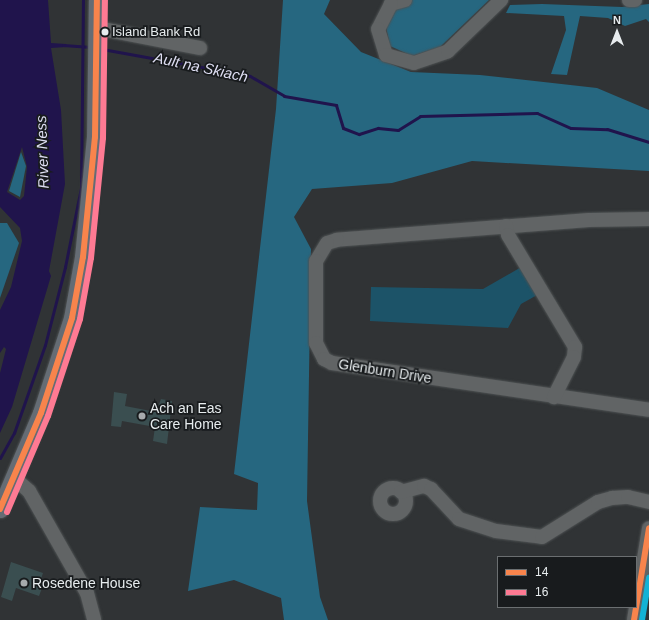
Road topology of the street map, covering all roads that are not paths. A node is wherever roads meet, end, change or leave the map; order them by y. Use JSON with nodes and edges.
{"nodes":[{"id":1,"x":97,"y":0,"type":"edge"},
{"id":2,"x":405,"y":0,"type":"edge"},
{"id":3,"x":501,"y":0,"type":"edge"},
{"id":4,"x":629,"y":0,"type":"edge"},
{"id":5,"x":635,"y":0,"type":"edge"},
{"id":6,"x":97,"y":41,"type":"junction"},
{"id":7,"x":200,"y":48,"type":"dead end"},
{"id":8,"x":649,"y":219,"type":"edge"},
{"id":9,"x":506,"y":226,"type":"junction"},
{"id":10,"x":554,"y":397,"type":"junction"},
{"id":11,"x":649,"y":410,"type":"edge"},
{"id":12,"x":14,"y":478,"type":"junction"},
{"id":13,"x":401,"y":492,"type":"dead end"},
{"id":14,"x":649,"y":502,"type":"edge"},
{"id":15,"x":0,"y":509,"type":"edge"},
{"id":16,"x":649,"y":528,"type":"edge"},
{"id":17,"x":645,"y":586,"type":"edge"},
{"id":18,"x":94,"y":620,"type":"edge"},
{"id":19,"x":634,"y":620,"type":"edge"}],
"edges":[{"from":1,"to":6,"type":"main road"},
{"from":2,"to":3,"type":"street"},
{"from":4,"to":5,"type":"street"},
{"from":6,"to":7,"type":"street"},
{"from":6,"to":12,"type":"main road"},
{"from":8,"to":9,"type":"street","name":"Glenburn Drive"},
{"from":9,"to":10,"type":"street"},
{"from":9,"to":10,"type":"street","name":"Glenburn Drive"},
{"from":10,"to":11,"type":"street","name":"Glenburn Drive"},
{"from":12,"to":15,"type":"main road"},
{"from":12,"to":18,"type":"street"},
{"from":13,"to":14,"type":"street"},
{"from":16,"to":17,"type":"street"},
{"from":17,"to":19,"type":"street"}]}
